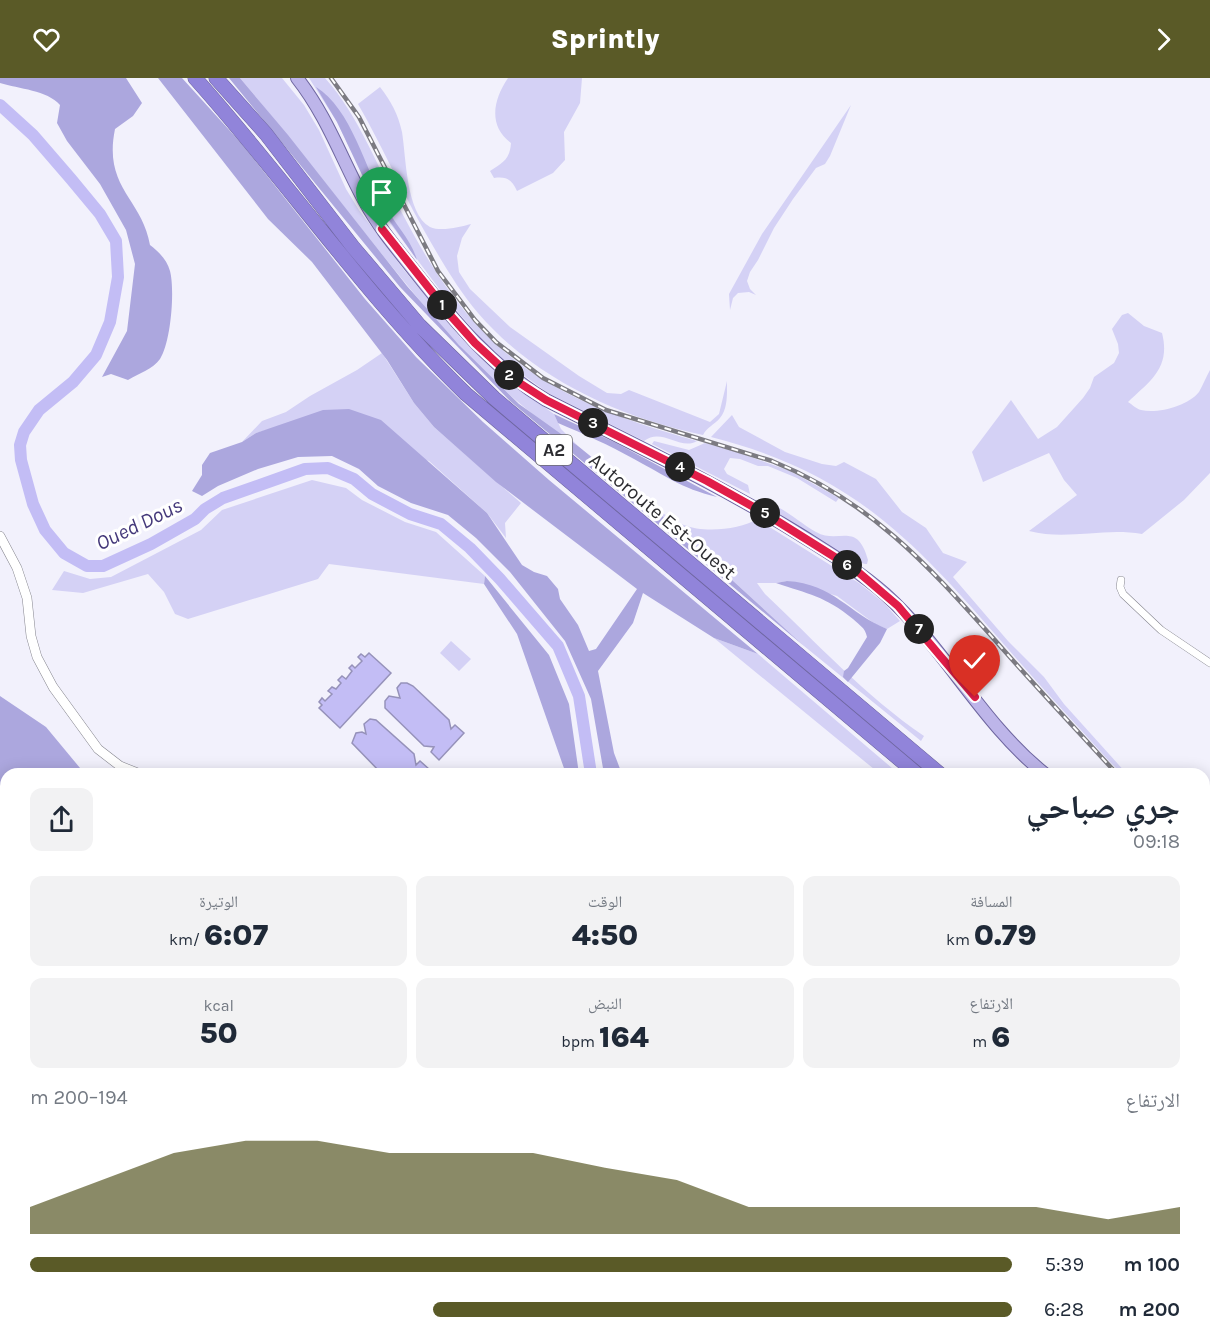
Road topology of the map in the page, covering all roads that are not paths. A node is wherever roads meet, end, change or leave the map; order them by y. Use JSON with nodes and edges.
{"nodes":[{"id":1,"x":195,"y":78,"type":"edge"},
{"id":2,"x":216,"y":78,"type":"edge"},
{"id":3,"x":297,"y":78,"type":"edge"},
{"id":4,"x":0,"y":536,"type":"edge"},
{"id":5,"x":1121,"y":580,"type":"dead end"},
{"id":6,"x":1210,"y":663,"type":"edge"},
{"id":7,"x":125,"y":768,"type":"edge"},
{"id":8,"x":910,"y":768,"type":"edge"},
{"id":9,"x":933,"y":768,"type":"edge"},
{"id":10,"x":1039,"y":768,"type":"edge"}],
"edges":[{"from":1,"to":8,"type":"highway","name":"Autoroute Est-Ouest","number":"A2"},
{"from":2,"to":9,"type":"highway","name":"Autoroute Est-Ouest","number":"A2"},
{"from":3,"to":10,"type":"main road"},
{"from":4,"to":7,"type":"street"},
{"from":5,"to":6,"type":"street"}]}
